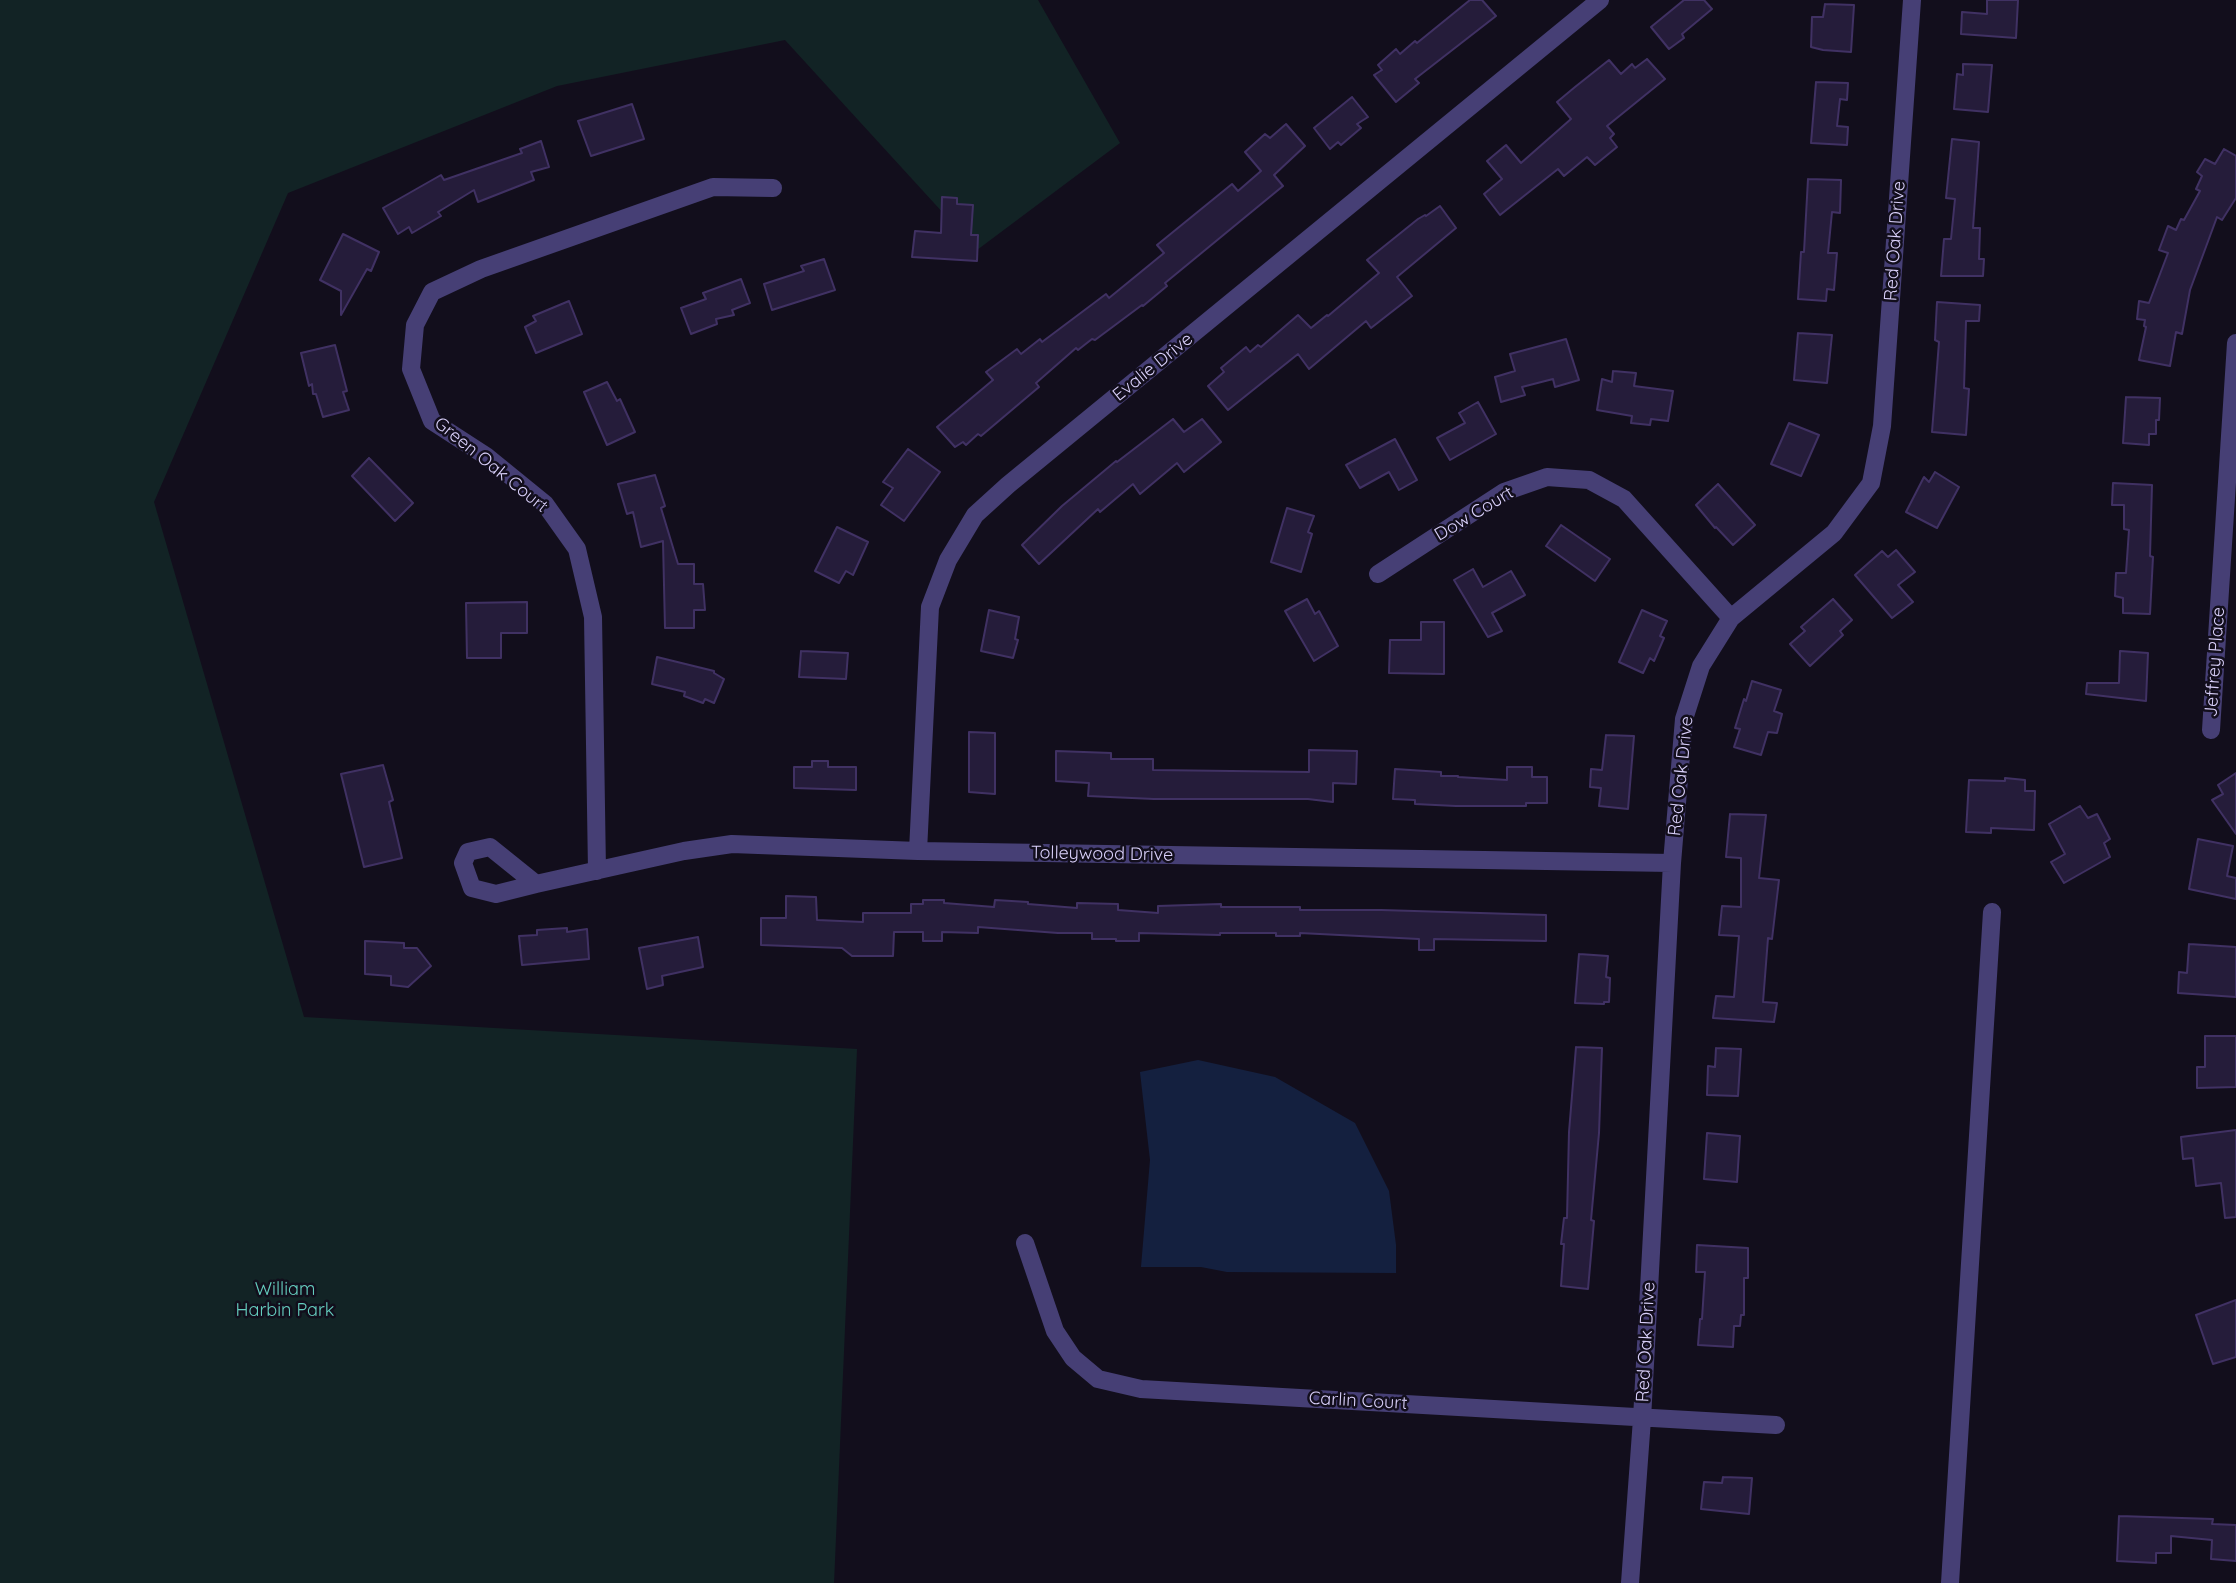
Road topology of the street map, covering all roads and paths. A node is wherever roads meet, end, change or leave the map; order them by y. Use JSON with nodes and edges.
{"nodes":[{"id":1,"x":1600,"y":0,"type":"edge"},
{"id":2,"x":1912,"y":0,"type":"edge"},
{"id":3,"x":773,"y":188,"type":"dead end"},
{"id":4,"x":2236,"y":343,"type":"edge"},
{"id":5,"x":1378,"y":574,"type":"dead end"},
{"id":6,"x":2228,"y":578,"type":"edge"},
{"id":7,"x":1731,"y":618,"type":"junction"},
{"id":8,"x":2211,"y":730,"type":"dead end"},
{"id":9,"x":918,"y":850,"type":"junction"},
{"id":10,"x":1672,"y":863,"type":"junction"},
{"id":11,"x":597,"y":871,"type":"junction"},
{"id":12,"x":536,"y":884,"type":"dead end"},
{"id":13,"x":1992,"y":912,"type":"dead end"},
{"id":14,"x":1025,"y":1243,"type":"dead end"},
{"id":15,"x":1642,"y":1419,"type":"junction"},
{"id":16,"x":1776,"y":1425,"type":"dead end"},
{"id":17,"x":1630,"y":1583,"type":"edge"},
{"id":18,"x":1950,"y":1583,"type":"edge"}],
"edges":[{"from":1,"to":9,"type":"street","name":"Evalie Drive"},
{"from":2,"to":7,"type":"street","name":"Red Oak Drive"},
{"from":3,"to":11,"type":"street","name":"Green Oak Court"},
{"from":4,"to":6,"type":"street","name":"Jeffrey Place"},
{"from":5,"to":7,"type":"street","name":"Dow Court"},
{"from":6,"to":8,"type":"street","name":"Jeffrey Place"},
{"from":7,"to":10,"type":"street","name":"Red Oak Drive"},
{"from":9,"to":10,"type":"street","name":"Tolleywood Drive"},
{"from":9,"to":11,"type":"street","name":"Tolleywood Drive"},
{"from":10,"to":15,"type":"street","name":"Red Oak Drive"},
{"from":11,"to":12,"type":"street","name":"Tolleywood Drive"},
{"from":13,"to":18,"type":"street"},
{"from":14,"to":15,"type":"street","name":"Carlin Court"},
{"from":15,"to":16,"type":"street","name":"Carlin Court"},
{"from":15,"to":17,"type":"street","name":"Red Oak Drive"}]}
